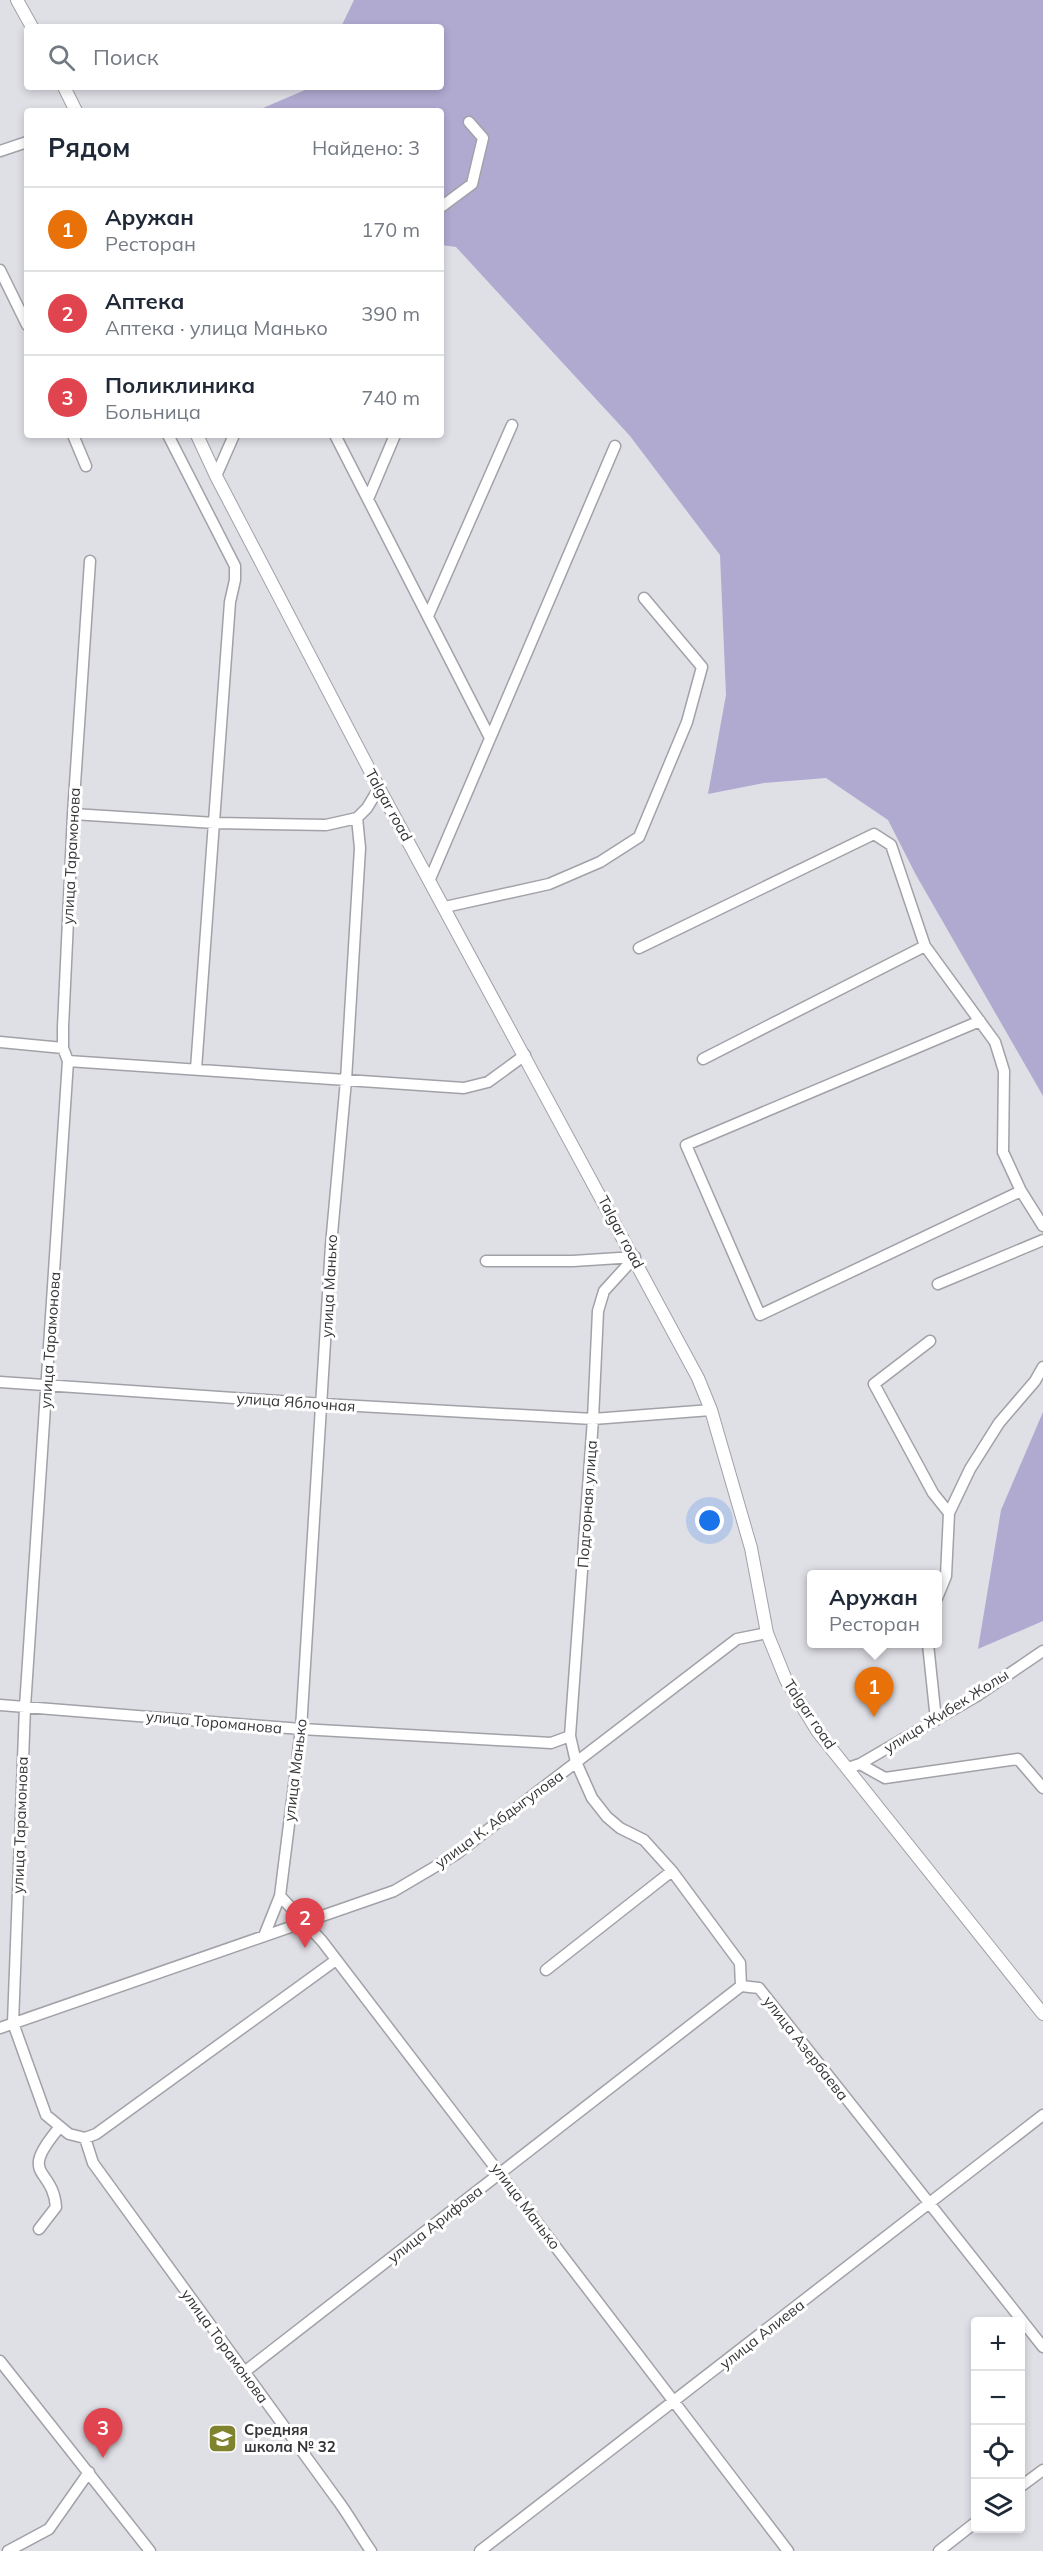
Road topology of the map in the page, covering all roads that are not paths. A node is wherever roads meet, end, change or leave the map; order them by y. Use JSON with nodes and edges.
{"nodes":[{"id":1,"x":17,"y":0,"type":"edge"},
{"id":2,"x":30,"y":24,"type":"edge"},
{"id":3,"x":66,"y":90,"type":"edge"},
{"id":4,"x":74,"y":108,"type":"edge"},
{"id":5,"x":469,"y":122,"type":"dead end"},
{"id":6,"x":24,"y":143,"type":"edge"},
{"id":7,"x":0,"y":151,"type":"edge"},
{"id":8,"x":444,"y":205,"type":"edge"},
{"id":9,"x":0,"y":270,"type":"edge"},
{"id":10,"x":24,"y":319,"type":"edge"},
{"id":11,"x":512,"y":425,"type":"dead end"},
{"id":12,"x":74,"y":438,"type":"edge"},
{"id":13,"x":170,"y":438,"type":"edge"},
{"id":14,"x":198,"y":438,"type":"edge"},
{"id":15,"x":233,"y":438,"type":"edge"},
{"id":16,"x":337,"y":438,"type":"edge"},
{"id":17,"x":394,"y":438,"type":"edge"},
{"id":18,"x":615,"y":446,"type":"dead end"},
{"id":19,"x":86,"y":466,"type":"dead end"},
{"id":20,"x":216,"y":476,"type":"junction"},
{"id":21,"x":369,"y":499,"type":"junction"},
{"id":22,"x":90,"y":561,"type":"dead end"},
{"id":23,"x":644,"y":598,"type":"dead end"},
{"id":24,"x":428,"y":616,"type":"junction"},
{"id":25,"x":490,"y":738,"type":"junction"},
{"id":26,"x":380,"y":788,"type":"junction"},
{"id":27,"x":73,"y":814,"type":"junction"},
{"id":28,"x":357,"y":818,"type":"junction"},
{"id":29,"x":215,"y":823,"type":"junction"},
{"id":30,"x":430,"y":879,"type":"junction"},
{"id":31,"x":445,"y":907,"type":"junction"},
{"id":32,"x":925,"y":946,"type":"junction"},
{"id":33,"x":639,"y":948,"type":"dead end"},
{"id":34,"x":980,"y":1021,"type":"junction"},
{"id":35,"x":0,"y":1042,"type":"edge"},
{"id":36,"x":63,"y":1048,"type":"junction"},
{"id":37,"x":525,"y":1055,"type":"junction"},
{"id":38,"x":703,"y":1059,"type":"dead end"},
{"id":39,"x":68,"y":1061,"type":"junction"},
{"id":40,"x":196,"y":1070,"type":"junction"},
{"id":41,"x":346,"y":1080,"type":"junction"},
{"id":42,"x":1021,"y":1191,"type":"junction"},
{"id":43,"x":1043,"y":1226,"type":"edge"},
{"id":44,"x":1043,"y":1240,"type":"edge"},
{"id":45,"x":635,"y":1257,"type":"junction"},
{"id":46,"x":486,"y":1261,"type":"dead end"},
{"id":47,"x":938,"y":1284,"type":"dead end"},
{"id":48,"x":930,"y":1341,"type":"dead end"},
{"id":49,"x":1043,"y":1367,"type":"edge"},
{"id":50,"x":0,"y":1382,"type":"edge"},
{"id":51,"x":47,"y":1385,"type":"junction"},
{"id":52,"x":323,"y":1404,"type":"junction"},
{"id":53,"x":711,"y":1410,"type":"junction"},
{"id":54,"x":593,"y":1419,"type":"junction"},
{"id":55,"x":949,"y":1513,"type":"junction"},
{"id":56,"x":942,"y":1586,"type":"edge"},
{"id":57,"x":767,"y":1633,"type":"junction"},
{"id":58,"x":928,"y":1648,"type":"edge"},
{"id":59,"x":1043,"y":1652,"type":"edge"},
{"id":60,"x":0,"y":1705,"type":"edge"},
{"id":61,"x":25,"y":1707,"type":"junction"},
{"id":62,"x":936,"y":1720,"type":"junction"},
{"id":63,"x":301,"y":1730,"type":"junction"},
{"id":64,"x":570,"y":1736,"type":"junction"},
{"id":65,"x":576,"y":1762,"type":"junction"},
{"id":66,"x":854,"y":1766,"type":"junction"},
{"id":67,"x":1043,"y":1788,"type":"edge"},
{"id":68,"x":672,"y":1871,"type":"junction"},
{"id":69,"x":280,"y":1896,"type":"junction"},
{"id":70,"x":305,"y":1922,"type":"junction"},
{"id":71,"x":264,"y":1936,"type":"junction"},
{"id":72,"x":336,"y":1960,"type":"junction"},
{"id":73,"x":546,"y":1970,"type":"dead end"},
{"id":74,"x":741,"y":1986,"type":"junction"},
{"id":75,"x":1043,"y":2014,"type":"edge"},
{"id":76,"x":14,"y":2023,"type":"junction"},
{"id":77,"x":0,"y":2028,"type":"edge"},
{"id":78,"x":1043,"y":2115,"type":"edge"},
{"id":79,"x":59,"y":2128,"type":"junction"},
{"id":80,"x":85,"y":2138,"type":"junction"},
{"id":81,"x":501,"y":2173,"type":"junction"},
{"id":82,"x":931,"y":2204,"type":"junction"},
{"id":83,"x":39,"y":2229,"type":"dead end"},
{"id":84,"x":1043,"y":2347,"type":"edge"},
{"id":85,"x":0,"y":2361,"type":"edge"},
{"id":86,"x":243,"y":2373,"type":"junction"},
{"id":87,"x":674,"y":2403,"type":"junction"},
{"id":88,"x":1043,"y":2470,"type":"edge"},
{"id":89,"x":89,"y":2472,"type":"junction"},
{"id":90,"x":1025,"y":2483,"type":"edge"},
{"id":91,"x":971,"y":2525,"type":"edge"},
{"id":92,"x":8,"y":2551,"type":"edge"},
{"id":93,"x":150,"y":2551,"type":"edge"},
{"id":94,"x":371,"y":2551,"type":"edge"},
{"id":95,"x":480,"y":2551,"type":"edge"},
{"id":96,"x":788,"y":2551,"type":"edge"},
{"id":97,"x":939,"y":2551,"type":"edge"}],
"edges":[{"from":1,"to":2,"type":"main road"},
{"from":3,"to":4,"type":"main road"},
{"from":5,"to":8,"type":"street"},
{"from":6,"to":7,"type":"street"},
{"from":9,"to":10,"type":"street"},
{"from":11,"to":24,"type":"street"},
{"from":12,"to":19,"type":"street"},
{"from":13,"to":29,"type":"street"},
{"from":14,"to":20,"type":"main road","name":"Talgar road"},
{"from":15,"to":20,"type":"street"},
{"from":16,"to":21,"type":"street"},
{"from":17,"to":21,"type":"street"},
{"from":18,"to":25,"type":"street"},
{"from":20,"to":26,"type":"main road","name":"Talgar road"},
{"from":21,"to":24,"type":"street"},
{"from":22,"to":27,"type":"street","name":"улица Тарамонова"},
{"from":23,"to":31,"type":"street"},
{"from":24,"to":25,"type":"street"},
{"from":25,"to":30,"type":"street"},
{"from":26,"to":28,"type":"street"},
{"from":26,"to":30,"type":"main road","name":"Talgar road"},
{"from":27,"to":29,"type":"street"},
{"from":27,"to":36,"type":"street","name":"улица Тарамонова"},
{"from":28,"to":29,"type":"street"},
{"from":28,"to":41,"type":"street","name":"улица Манько"},
{"from":29,"to":40,"type":"street"},
{"from":30,"to":31,"type":"main road","name":"Talgar road"},
{"from":31,"to":37,"type":"main road","name":"Talgar road"},
{"from":32,"to":33,"type":"street"},
{"from":32,"to":34,"type":"street"},
{"from":32,"to":38,"type":"street"},
{"from":34,"to":42,"type":"street"},
{"from":34,"to":42,"type":"street"},
{"from":35,"to":36,"type":"street"},
{"from":36,"to":39,"type":"street","name":"улица Тарамонова"},
{"from":37,"to":41,"type":"street"},
{"from":37,"to":45,"type":"main road","name":"Talgar road"},
{"from":39,"to":40,"type":"street"},
{"from":39,"to":51,"type":"street","name":"улица Тарамонова"},
{"from":40,"to":41,"type":"street"},
{"from":41,"to":52,"type":"street","name":"улица Манько"},
{"from":42,"to":43,"type":"street"},
{"from":44,"to":47,"type":"street"},
{"from":45,"to":46,"type":"street"},
{"from":45,"to":53,"type":"main road","name":"Talgar road"},
{"from":45,"to":54,"type":"street","name":"Подгорная улица"},
{"from":48,"to":55,"type":"street"},
{"from":49,"to":55,"type":"street"},
{"from":50,"to":51,"type":"street","name":"улица Яблочная"},
{"from":51,"to":52,"type":"street","name":"улица Яблочная"},
{"from":51,"to":61,"type":"street","name":"улица Тарамонова"},
{"from":52,"to":54,"type":"street","name":"улица Яблочная"},
{"from":52,"to":63,"type":"street","name":"улица Манько"},
{"from":53,"to":54,"type":"street","name":"улица Яблочная"},
{"from":53,"to":57,"type":"main road","name":"Talgar road"},
{"from":54,"to":64,"type":"street","name":"Подгорная улица"},
{"from":55,"to":56,"type":"street"},
{"from":57,"to":65,"type":"street","name":"улица К. Абдыгулова"},
{"from":57,"to":66,"type":"main road","name":"Talgar road"},
{"from":58,"to":62,"type":"street"},
{"from":59,"to":62,"type":"street","name":"улица Жибек Жолы"},
{"from":60,"to":61,"type":"street","name":"улица Тороманова"},
{"from":61,"to":63,"type":"street","name":"улица Тороманова"},
{"from":61,"to":76,"type":"street","name":"улица Тарамонова"},
{"from":62,"to":66,"type":"street","name":"улица Жибек Жолы"},
{"from":63,"to":64,"type":"street","name":"улица Тороманова"},
{"from":63,"to":69,"type":"street","name":"улица Манько"},
{"from":64,"to":65,"type":"street","name":"Подгорная улица"},
{"from":65,"to":68,"type":"street"},
{"from":65,"to":70,"type":"street","name":"улица К. Абдыгулова"},
{"from":66,"to":67,"type":"street"},
{"from":66,"to":75,"type":"main road","name":"Talgar road"},
{"from":68,"to":73,"type":"street"},
{"from":68,"to":74,"type":"street"},
{"from":69,"to":70,"type":"street","name":"улица Манько"},
{"from":69,"to":71,"type":"street"},
{"from":70,"to":71,"type":"street","name":"улица К. Абдыгулова"},
{"from":70,"to":72,"type":"street","name":"улица Манько"},
{"from":71,"to":76,"type":"street","name":"улица К. Абдыгулова"},
{"from":72,"to":80,"type":"street"},
{"from":72,"to":81,"type":"street","name":"улица Манько"},
{"from":74,"to":81,"type":"street","name":"улица Арифова"},
{"from":74,"to":82,"type":"street","name":"улица Азербаева"},
{"from":76,"to":77,"type":"street","name":"улица К. Абдыгулова"},
{"from":76,"to":79,"type":"street","name":"улица Тарамонова"},
{"from":78,"to":82,"type":"street","name":"улица Алиева"},
{"from":79,"to":80,"type":"street"},
{"from":79,"to":83,"type":"street"},
{"from":80,"to":86,"type":"street","name":"улица Торамонова"},
{"from":81,"to":86,"type":"street","name":"улица Арифова"},
{"from":81,"to":87,"type":"street","name":"улица Манько"},
{"from":82,"to":84,"type":"street","name":"улица Азербаева"},
{"from":82,"to":87,"type":"street","name":"улица Алиева"},
{"from":85,"to":89,"type":"street"},
{"from":86,"to":94,"type":"street","name":"улица Торамонова"},
{"from":87,"to":95,"type":"street","name":"улица Алиева"},
{"from":87,"to":96,"type":"street","name":"улица Манько"},
{"from":88,"to":90,"type":"street"},
{"from":89,"to":92,"type":"street"},
{"from":89,"to":93,"type":"street"},
{"from":91,"to":97,"type":"street"}]}
